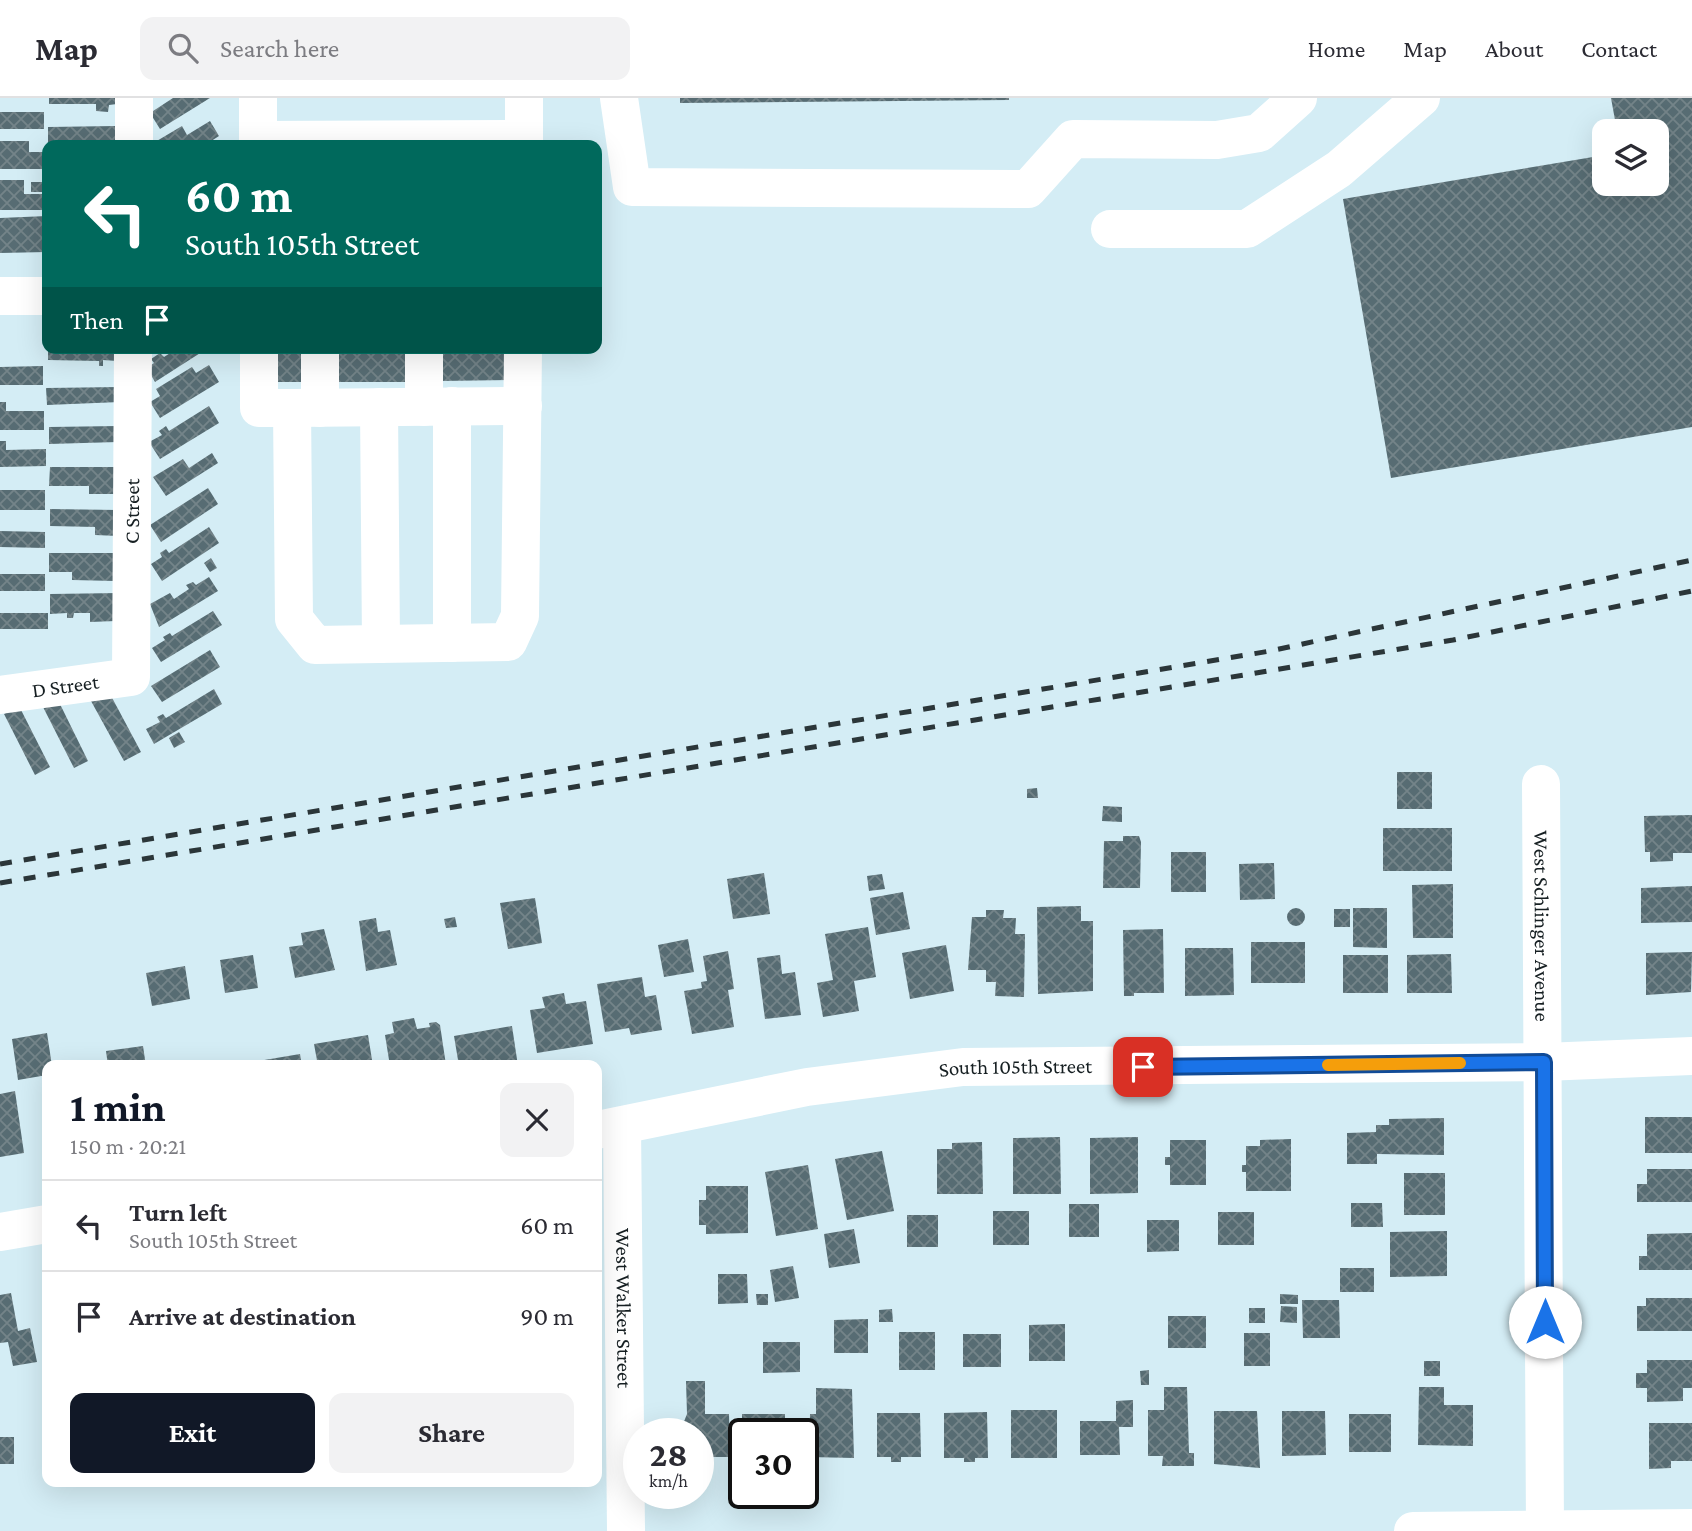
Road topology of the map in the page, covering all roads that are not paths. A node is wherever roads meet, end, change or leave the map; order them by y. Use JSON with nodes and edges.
{"nodes":[{"id":1,"x":134,"y":98,"type":"edge"},
{"id":2,"x":258,"y":98,"type":"edge"},
{"id":3,"x":524,"y":98,"type":"edge"},
{"id":4,"x":619,"y":98,"type":"edge"},
{"id":5,"x":1298,"y":98,"type":"edge"},
{"id":6,"x":1421,"y":98,"type":"edge"},
{"id":7,"x":134,"y":140,"type":"edge"},
{"id":8,"x":258,"y":140,"type":"edge"},
{"id":9,"x":524,"y":140,"type":"edge"},
{"id":10,"x":1110,"y":229,"type":"dead end"},
{"id":11,"x":0,"y":296,"type":"edge"},
{"id":12,"x":42,"y":296,"type":"edge"},
{"id":13,"x":133,"y":354,"type":"edge"},
{"id":14,"x":259,"y":354,"type":"edge"},
{"id":15,"x":319,"y":354,"type":"edge"},
{"id":16,"x":425,"y":354,"type":"edge"},
{"id":17,"x":523,"y":354,"type":"edge"},
{"id":18,"x":523,"y":406,"type":"junction"},
{"id":19,"x":379,"y":407,"type":"junction"},
{"id":20,"x":438,"y":407,"type":"junction"},
{"id":21,"x":306,"y":408,"type":"junction"},
{"id":22,"x":452,"y":643,"type":"junction"},
{"id":23,"x":381,"y":644,"type":"junction"},
{"id":24,"x":131,"y":677,"type":"joint"},
{"id":25,"x":0,"y":695,"type":"edge"},
{"id":26,"x":1541,"y":784,"type":"dead end"},
{"id":27,"x":1692,"y":1056,"type":"edge"},
{"id":28,"x":1544,"y":1062,"type":"junction"},
{"id":29,"x":609,"y":1128,"type":"edge"},
{"id":30,"x":42,"y":1225,"type":"edge"},
{"id":31,"x":0,"y":1232,"type":"edge"},
{"id":32,"x":1692,"y":1528,"type":"edge"},
{"id":33,"x":626,"y":1531,"type":"edge"},
{"id":34,"x":1413,"y":1531,"type":"edge"},
{"id":35,"x":1545,"y":1531,"type":"edge"}],
"edges":[{"from":1,"to":7,"type":"street"},
{"from":2,"to":8,"type":"street"},
{"from":3,"to":9,"type":"street"},
{"from":4,"to":5,"type":"street"},
{"from":6,"to":10,"type":"street"},
{"from":11,"to":12,"type":"street"},
{"from":13,"to":24,"type":"street","name":"C Street"},
{"from":14,"to":21,"type":"street"},
{"from":15,"to":21,"type":"street"},
{"from":16,"to":20,"type":"street"},
{"from":17,"to":18,"type":"street"},
{"from":18,"to":20,"type":"street"},
{"from":18,"to":22,"type":"street"},
{"from":19,"to":20,"type":"street"},
{"from":19,"to":21,"type":"street"},
{"from":19,"to":23,"type":"street"},
{"from":20,"to":22,"type":"street"},
{"from":21,"to":23,"type":"street"},
{"from":22,"to":23,"type":"street"},
{"from":24,"to":25,"type":"street","name":"D Street"},
{"from":26,"to":28,"type":"street","name":"West Schlinger Avenue"},
{"from":27,"to":28,"type":"street","name":"South 105th Street"},
{"from":28,"to":29,"type":"street","name":"South 105th Street"},
{"from":28,"to":35,"type":"street","name":"West Schlinger Avenue"},
{"from":29,"to":33,"type":"street","name":"West Walker Street"},
{"from":30,"to":31,"type":"street"},
{"from":32,"to":35,"type":"street"},
{"from":34,"to":35,"type":"street"}]}
